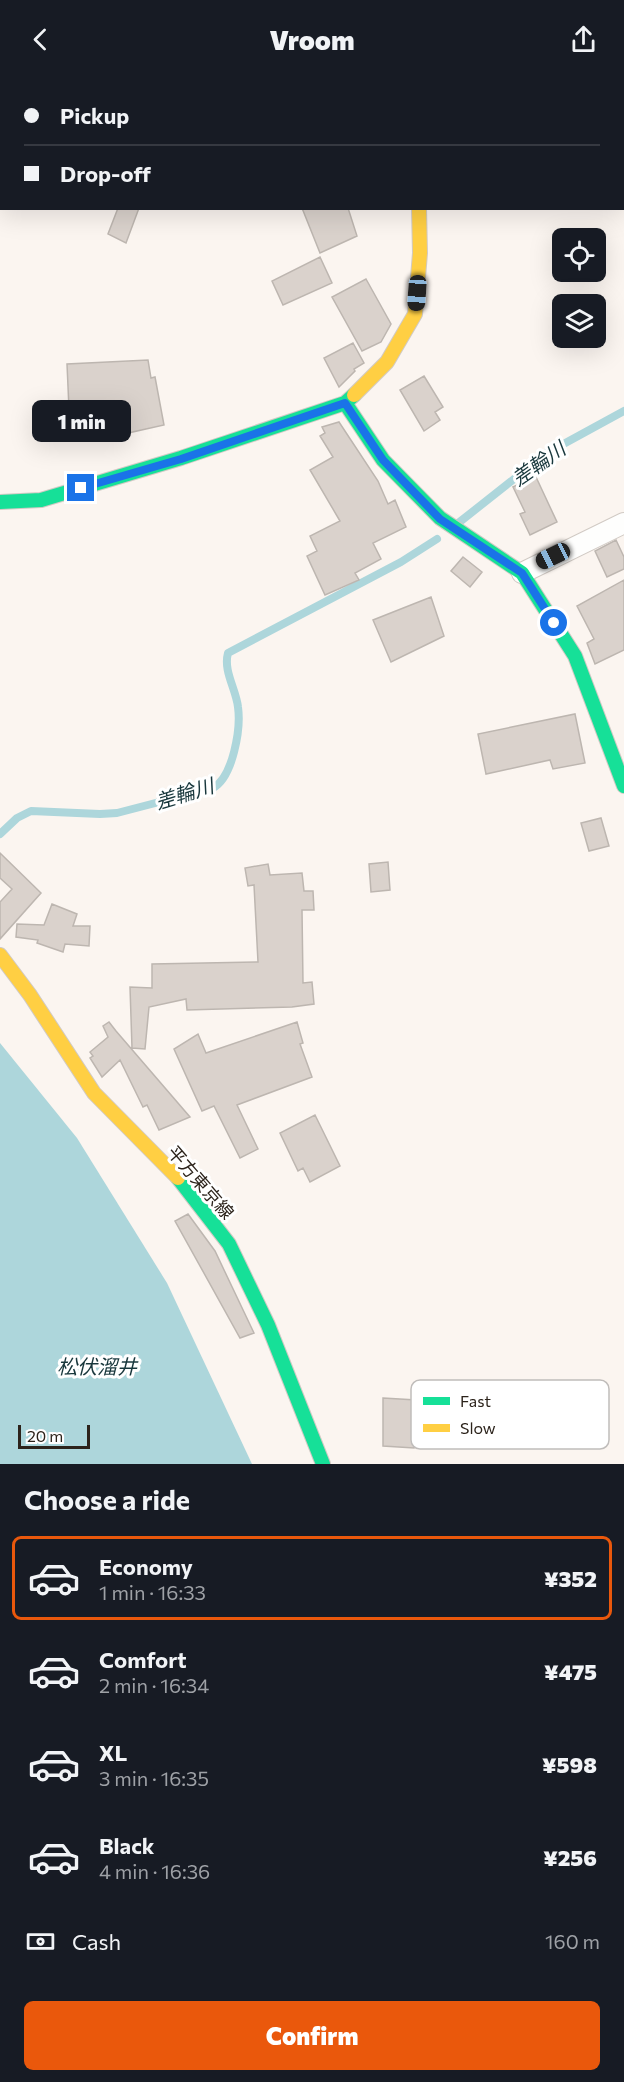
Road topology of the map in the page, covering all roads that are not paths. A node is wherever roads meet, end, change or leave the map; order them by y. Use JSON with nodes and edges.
{"nodes":[{"id":1,"x":420,"y":210,"type":"edge"},
{"id":2,"x":345,"y":403,"type":"junction"},
{"id":3,"x":0,"y":502,"type":"edge"},
{"id":4,"x":624,"y":522,"type":"edge"},
{"id":5,"x":522,"y":573,"type":"junction"},
{"id":6,"x":624,"y":786,"type":"edge"},
{"id":7,"x":0,"y":955,"type":"edge"},
{"id":8,"x":323,"y":1464,"type":"edge"}],
"edges":[{"from":1,"to":2,"type":"street"},
{"from":2,"to":3,"type":"street"},
{"from":2,"to":5,"type":"street"},
{"from":4,"to":5,"type":"street"},
{"from":5,"to":6,"type":"street"},
{"from":7,"to":8,"type":"street","name":"平方東京線"}]}
